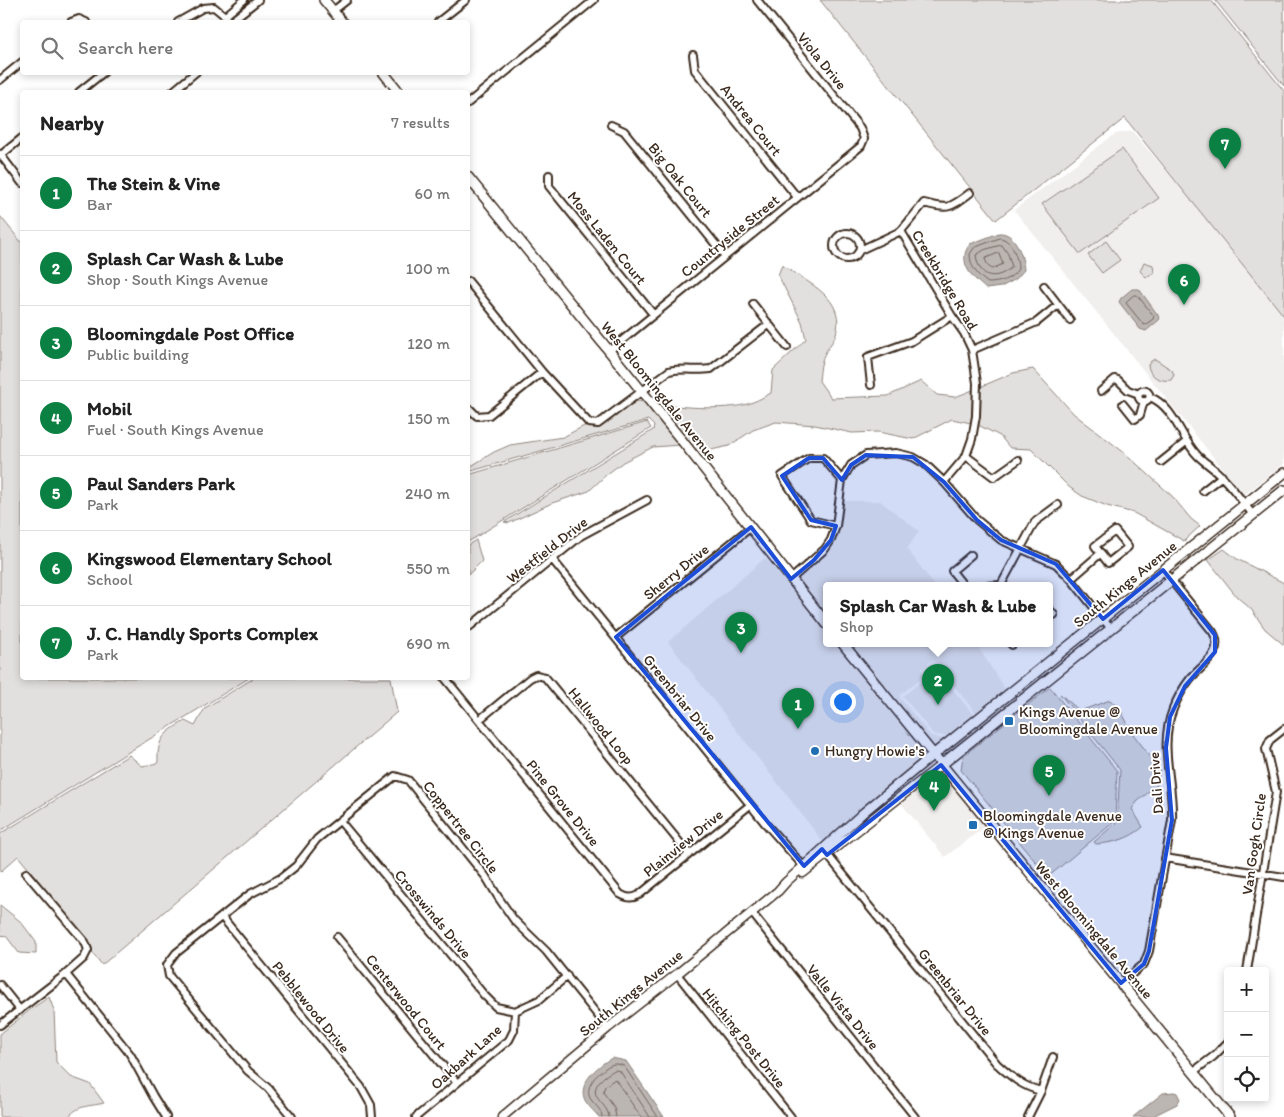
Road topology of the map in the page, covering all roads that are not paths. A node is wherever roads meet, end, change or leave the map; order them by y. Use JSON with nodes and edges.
{"nodes":[{"id":1,"x":244,"y":0,"type":"edge"},
{"id":2,"x":258,"y":0,"type":"edge"},
{"id":3,"x":347,"y":0,"type":"edge"},
{"id":4,"x":466,"y":0,"type":"edge"},
{"id":5,"x":594,"y":0,"type":"edge"},
{"id":6,"x":757,"y":0,"type":"edge"},
{"id":7,"x":330,"y":4,"type":"edge"},
{"id":8,"x":225,"y":16,"type":"junction"},
{"id":9,"x":182,"y":20,"type":"edge"},
{"id":10,"x":228,"y":20,"type":"edge"},
{"id":11,"x":233,"y":20,"type":"edge"},
{"id":12,"x":341,"y":20,"type":"edge"},
{"id":13,"x":441,"y":20,"type":"edge"},
{"id":14,"x":693,"y":55,"type":"dead end"},
{"id":15,"x":20,"y":64,"type":"edge"},
{"id":16,"x":100,"y":75,"type":"edge"},
{"id":17,"x":192,"y":75,"type":"edge"},
{"id":18,"x":385,"y":75,"type":"edge"},
{"id":19,"x":0,"y":80,"type":"edge"},
{"id":20,"x":82,"y":90,"type":"edge"},
{"id":21,"x":174,"y":90,"type":"edge"},
{"id":22,"x":397,"y":90,"type":"edge"},
{"id":23,"x":470,"y":101,"type":"edge"},
{"id":24,"x":610,"y":125,"type":"dead end"},
{"id":25,"x":864,"y":139,"type":"joint"},
{"id":26,"x":20,"y":140,"type":"edge"},
{"id":27,"x":0,"y":155,"type":"edge"},
{"id":28,"x":550,"y":175,"type":"dead end"},
{"id":29,"x":470,"y":179,"type":"edge"},
{"id":30,"x":20,"y":180,"type":"edge"},
{"id":31,"x":970,"y":193,"type":"dead end"},
{"id":32,"x":797,"y":197,"type":"junction"},
{"id":33,"x":901,"y":232,"type":"junction"},
{"id":34,"x":860,"y":250,"type":"junction"},
{"id":35,"x":725,"y":256,"type":"junction"},
{"id":36,"x":470,"y":283,"type":"edge"},
{"id":37,"x":1044,"y":286,"type":"dead end"},
{"id":38,"x":753,"y":304,"type":"dead end"},
{"id":39,"x":1058,"y":305,"type":"junction"},
{"id":40,"x":653,"y":314,"type":"junction"},
{"id":41,"x":952,"y":316,"type":"junction"},
{"id":42,"x":1070,"y":320,"type":"dead end"},
{"id":43,"x":769,"y":324,"type":"junction"},
{"id":44,"x":787,"y":347,"type":"dead end"},
{"id":45,"x":972,"y":350,"type":"junction"},
{"id":46,"x":608,"y":351,"type":"junction"},
{"id":47,"x":542,"y":372,"type":"junction"},
{"id":48,"x":872,"y":385,"type":"dead end"},
{"id":49,"x":1101,"y":391,"type":"dead end"},
{"id":50,"x":643,"y":392,"type":"junction"},
{"id":51,"x":1147,"y":399,"type":"junction"},
{"id":52,"x":1123,"y":404,"type":"dead end"},
{"id":53,"x":470,"y":410,"type":"edge"},
{"id":54,"x":1186,"y":442,"type":"junction"},
{"id":55,"x":966,"y":456,"type":"junction"},
{"id":56,"x":1018,"y":460,"type":"dead end"},
{"id":57,"x":1161,"y":462,"type":"dead end"},
{"id":58,"x":1284,"y":473,"type":"edge"},
{"id":59,"x":1222,"y":476,"type":"junction"},
{"id":60,"x":842,"y":480,"type":"junction"},
{"id":61,"x":944,"y":482,"type":"junction"},
{"id":62,"x":1284,"y":490,"type":"edge"},
{"id":63,"x":1203,"y":491,"type":"dead end"},
{"id":64,"x":647,"y":500,"type":"dead end"},
{"id":65,"x":1058,"y":505,"type":"dead end"},
{"id":66,"x":1245,"y":505,"type":"junction"},
{"id":67,"x":1253,"y":515,"type":"junction"},
{"id":68,"x":836,"y":526,"type":"junction"},
{"id":69,"x":751,"y":527,"type":"junction"},
{"id":70,"x":1020,"y":549,"type":"junction"},
{"id":71,"x":1101,"y":553,"type":"junction"},
{"id":72,"x":971,"y":555,"type":"dead end"},
{"id":73,"x":552,"y":559,"type":"junction"},
{"id":74,"x":1164,"y":570,"type":"junction"},
{"id":75,"x":1072,"y":578,"type":"junction"},
{"id":76,"x":791,"y":579,"type":"junction"},
{"id":77,"x":1171,"y":580,"type":"junction"},
{"id":78,"x":961,"y":582,"type":"edge"},
{"id":79,"x":1004,"y":582,"type":"edge"},
{"id":80,"x":823,"y":619,"type":"edge"},
{"id":81,"x":1103,"y":619,"type":"junction"},
{"id":82,"x":470,"y":626,"type":"edge"},
{"id":83,"x":1111,"y":629,"type":"junction"},
{"id":84,"x":616,"y":638,"type":"junction"},
{"id":85,"x":844,"y":647,"type":"edge"},
{"id":86,"x":447,"y":680,"type":"edge"},
{"id":87,"x":479,"y":720,"type":"junction"},
{"id":88,"x":1284,"y":729,"type":"edge"},
{"id":89,"x":933,"y":755,"type":"junction"},
{"id":90,"x":941,"y":765,"type":"junction"},
{"id":91,"x":1276,"y":792,"type":"junction"},
{"id":92,"x":1284,"y":794,"type":"edge"},
{"id":93,"x":750,"y":805,"type":"junction"},
{"id":94,"x":340,"y":820,"type":"junction"},
{"id":95,"x":825,"y":852,"type":"junction"},
{"id":96,"x":689,"y":854,"type":"junction"},
{"id":97,"x":1166,"y":858,"type":"junction"},
{"id":98,"x":804,"y":869,"type":"junction"},
{"id":99,"x":26,"y":873,"type":"dead end"},
{"id":100,"x":1263,"y":873,"type":"junction"},
{"id":101,"x":1284,"y":877,"type":"edge"},
{"id":102,"x":630,"y":898,"type":"joint"},
{"id":103,"x":752,"y":913,"type":"junction"},
{"id":104,"x":222,"y":917,"type":"junction"},
{"id":105,"x":337,"y":937,"type":"dead end"},
{"id":106,"x":1248,"y":967,"type":"edge"},
{"id":107,"x":66,"y":974,"type":"junction"},
{"id":108,"x":677,"y":974,"type":"junction"},
{"id":109,"x":567,"y":976,"type":"junction"},
{"id":110,"x":1121,"y":983,"type":"junction"},
{"id":111,"x":0,"y":985,"type":"edge"},
{"id":112,"x":20,"y":1010,"type":"junction"},
{"id":113,"x":515,"y":1011,"type":"junction"},
{"id":114,"x":0,"y":1026,"type":"edge"},
{"id":115,"x":608,"y":1028,"type":"junction"},
{"id":116,"x":1224,"y":1046,"type":"edge"},
{"id":117,"x":1052,"y":1057,"type":"dead end"},
{"id":118,"x":1193,"y":1072,"type":"junction"},
{"id":119,"x":457,"y":1083,"type":"junction"},
{"id":120,"x":1041,"y":1091,"type":"junction"},
{"id":121,"x":166,"y":1117,"type":"edge"},
{"id":122,"x":292,"y":1117,"type":"edge"},
{"id":123,"x":372,"y":1117,"type":"edge"},
{"id":124,"x":416,"y":1117,"type":"edge"},
{"id":125,"x":502,"y":1117,"type":"edge"},
{"id":126,"x":792,"y":1117,"type":"edge"},
{"id":127,"x":915,"y":1117,"type":"edge"},
{"id":128,"x":1028,"y":1117,"type":"edge"},
{"id":129,"x":1230,"y":1117,"type":"edge"}],
"edges":[{"from":1,"to":8,"type":"street"},
{"from":2,"to":11,"type":"street"},
{"from":3,"to":7,"type":"street"},
{"from":4,"to":13,"type":"street"},
{"from":5,"to":23,"type":"street"},
{"from":6,"to":25,"type":"street","name":"Viola Drive"},
{"from":7,"to":12,"type":"main road"},
{"from":8,"to":9,"type":"street"},
{"from":8,"to":10,"type":"street"},
{"from":14,"to":32,"type":"street","name":"Andrea Court"},
{"from":15,"to":19,"type":"street"},
{"from":16,"to":20,"type":"street"},
{"from":17,"to":21,"type":"street"},
{"from":18,"to":22,"type":"main road"},
{"from":24,"to":35,"type":"street","name":"Big Oak Court"},
{"from":25,"to":32,"type":"street","name":"Countryside Street"},
{"from":26,"to":27,"type":"street"},
{"from":27,"to":30,"type":"street"},
{"from":28,"to":40,"type":"street","name":"Moss Laden Court"},
{"from":29,"to":46,"type":"main road","name":"West Bloomingdale Avenue"},
{"from":31,"to":33,"type":"street"},
{"from":32,"to":35,"type":"street","name":"Countryside Street"},
{"from":33,"to":34,"type":"street"},
{"from":33,"to":41,"type":"street","name":"Creekbridge Road"},
{"from":34,"to":34,"type":"street"},
{"from":35,"to":40,"type":"street","name":"Countryside Street"},
{"from":36,"to":47,"type":"street"},
{"from":37,"to":39,"type":"street"},
{"from":38,"to":43,"type":"street"},
{"from":39,"to":42,"type":"street"},
{"from":39,"to":45,"type":"street"},
{"from":40,"to":46,"type":"street","name":"Countryside Street"},
{"from":41,"to":45,"type":"street","name":"Creekbridge Road"},
{"from":41,"to":48,"type":"street"},
{"from":43,"to":44,"type":"street"},
{"from":43,"to":50,"type":"street"},
{"from":45,"to":55,"type":"street","name":"Creekbridge Road"},
{"from":46,"to":50,"type":"main road","name":"West Bloomingdale Avenue"},
{"from":47,"to":50,"type":"street"},
{"from":47,"to":53,"type":"street"},
{"from":49,"to":51,"type":"street"},
{"from":50,"to":69,"type":"main road","name":"West Bloomingdale Avenue"},
{"from":51,"to":52,"type":"street"},
{"from":51,"to":54,"type":"street"},
{"from":54,"to":57,"type":"street"},
{"from":54,"to":59,"type":"street"},
{"from":55,"to":56,"type":"street"},
{"from":55,"to":61,"type":"street","name":"Creekbridge Road"},
{"from":58,"to":66,"type":"main road","name":"South Kings Avenue"},
{"from":59,"to":63,"type":"street"},
{"from":59,"to":66,"type":"street"},
{"from":60,"to":61,"type":"street"},
{"from":60,"to":68,"type":"street"},
{"from":60,"to":68,"type":"street"},
{"from":61,"to":70,"type":"street"},
{"from":62,"to":67,"type":"main road","name":"South Kings Avenue"},
{"from":64,"to":73,"type":"street","name":"Westfield Drive"},
{"from":65,"to":70,"type":"street"},
{"from":66,"to":67,"type":"street"},
{"from":66,"to":74,"type":"main road","name":"South Kings Avenue"},
{"from":67,"to":77,"type":"main road","name":"South Kings Avenue"},
{"from":68,"to":76,"type":"street"},
{"from":69,"to":76,"type":"main road","name":"West Bloomingdale Avenue"},
{"from":69,"to":84,"type":"street","name":"Sherry Drive"},
{"from":70,"to":75,"type":"street"},
{"from":70,"to":79,"type":"street"},
{"from":71,"to":71,"type":"street"},
{"from":71,"to":75,"type":"street"},
{"from":72,"to":78,"type":"street"},
{"from":73,"to":82,"type":"street","name":"Westfield Drive"},
{"from":73,"to":84,"type":"street","name":"Greenbriar Drive"},
{"from":74,"to":77,"type":"street","name":"Dali Drive"},
{"from":74,"to":81,"type":"main road","name":"South Kings Avenue"},
{"from":75,"to":81,"type":"street"},
{"from":76,"to":80,"type":"main road","name":"West Bloomingdale Avenue"},
{"from":77,"to":83,"type":"main road","name":"South Kings Avenue"},
{"from":77,"to":97,"type":"street","name":"Dali Drive"},
{"from":81,"to":83,"type":"street"},
{"from":81,"to":89,"type":"main road","name":"South Kings Avenue"},
{"from":83,"to":90,"type":"main road","name":"South Kings Avenue"},
{"from":84,"to":93,"type":"street","name":"Greenbriar Drive"},
{"from":85,"to":89,"type":"main road","name":"West Bloomingdale Avenue"},
{"from":86,"to":87,"type":"street"},
{"from":87,"to":96,"type":"street","name":"Hallwood Loop"},
{"from":87,"to":102,"type":"street","name":"Pine Grove Drive"},
{"from":88,"to":91,"type":"street","name":"Van Gogh Circle"},
{"from":89,"to":90,"type":"main road","name":"West Bloomingdale Avenue"},
{"from":89,"to":95,"type":"street","name":"South Kings Avenue"},
{"from":90,"to":95,"type":"street","name":"South Kings Avenue"},
{"from":90,"to":110,"type":"main road","name":"West Bloomingdale Avenue"},
{"from":91,"to":92,"type":"street"},
{"from":91,"to":100,"type":"street","name":"Van Gogh Circle"},
{"from":93,"to":96,"type":"street","name":"Plainview Drive"},
{"from":93,"to":98,"type":"street","name":"Greenbriar Drive"},
{"from":94,"to":104,"type":"street","name":"Coppertree Circle"},
{"from":94,"to":109,"type":"street","name":"Coppertree Circle"},
{"from":94,"to":113,"type":"street","name":"Crosswinds Drive"},
{"from":95,"to":98,"type":"street","name":"South Kings Avenue"},
{"from":95,"to":120,"type":"street","name":"Greenbriar Drive"},
{"from":96,"to":102,"type":"street","name":"Plainview Drive"},
{"from":97,"to":100,"type":"street"},
{"from":97,"to":110,"type":"street","name":"Dali Drive"},
{"from":98,"to":103,"type":"street","name":"South Kings Avenue"},
{"from":99,"to":107,"type":"street"},
{"from":100,"to":101,"type":"street"},
{"from":100,"to":106,"type":"street","name":"Van Gogh Circle"},
{"from":103,"to":108,"type":"street","name":"South Kings Avenue"},
{"from":103,"to":127,"type":"street","name":"Valle Vista Drive"},
{"from":104,"to":122,"type":"street","name":"Coppertree Circle"},
{"from":104,"to":123,"type":"street","name":"Pebblewood Drive"},
{"from":105,"to":119,"type":"street","name":"Centerwood Court"},
{"from":107,"to":112,"type":"street"},
{"from":107,"to":121,"type":"street"},
{"from":108,"to":115,"type":"street","name":"South Kings Avenue"},
{"from":108,"to":126,"type":"street","name":"Hitching Post Drive"},
{"from":109,"to":113,"type":"street","name":"Oakbark Lane"},
{"from":109,"to":115,"type":"street","name":"Coppertree Circle"},
{"from":110,"to":118,"type":"main road","name":"West Bloomingdale Avenue"},
{"from":111,"to":112,"type":"street"},
{"from":112,"to":114,"type":"street"},
{"from":113,"to":119,"type":"street","name":"Oakbark Lane"},
{"from":115,"to":125,"type":"street","name":"South Kings Avenue"},
{"from":116,"to":118,"type":"street"},
{"from":117,"to":120,"type":"street"},
{"from":118,"to":129,"type":"main road","name":"West Bloomingdale Avenue"},
{"from":119,"to":124,"type":"street","name":"Oakbark Lane"},
{"from":120,"to":128,"type":"street"}]}
